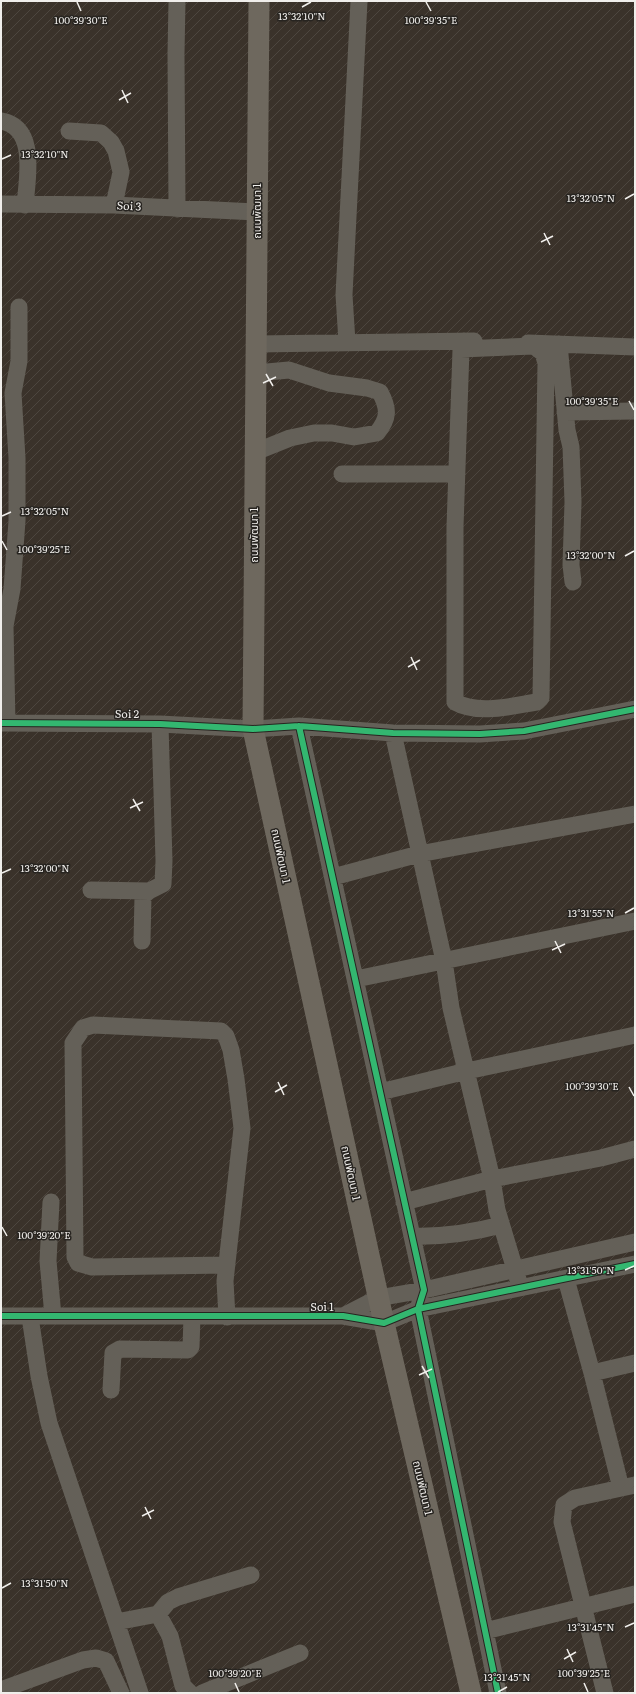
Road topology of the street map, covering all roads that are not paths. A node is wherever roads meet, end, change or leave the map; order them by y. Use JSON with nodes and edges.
{"nodes":[{"id":1,"x":177,"y":1,"type":"edge"},
{"id":2,"x":259,"y":1,"type":"edge"},
{"id":3,"x":359,"y":1,"type":"edge"},
{"id":4,"x":1,"y":121,"type":"edge"},
{"id":5,"x":69,"y":131,"type":"dead end"},
{"id":6,"x":1,"y":204,"type":"edge"},
{"id":7,"x":25,"y":205,"type":"junction"},
{"id":8,"x":114,"y":206,"type":"junction"},
{"id":9,"x":178,"y":209,"type":"junction"},
{"id":10,"x":257,"y":212,"type":"junction"},
{"id":11,"x":19,"y":307,"type":"dead end"},
{"id":12,"x":347,"y":342,"type":"junction"},
{"id":13,"x":256,"y":344,"type":"junction"},
{"id":14,"x":559,"y":344,"type":"junction"},
{"id":15,"x":463,"y":345,"type":"junction"},
{"id":16,"x":635,"y":347,"type":"edge"},
{"id":17,"x":256,"y":373,"type":"junction"},
{"id":18,"x":635,"y":411,"type":"edge"},
{"id":19,"x":565,"y":412,"type":"junction"},
{"id":20,"x":255,"y":452,"type":"junction"},
{"id":21,"x":342,"y":474,"type":"dead end"},
{"id":22,"x":457,"y":474,"type":"junction"},
{"id":23,"x":573,"y":582,"type":"dead end"},
{"id":24,"x":635,"y":709,"type":"edge"},
{"id":25,"x":4,"y":723,"type":"edge"},
{"id":26,"x":160,"y":724,"type":"junction"},
{"id":27,"x":300,"y":726,"type":"junction"},
{"id":28,"x":253,"y":729,"type":"junction"},
{"id":29,"x":393,"y":732,"type":"junction"},
{"id":30,"x":635,"y":814,"type":"edge"},
{"id":31,"x":419,"y":854,"type":"junction"},
{"id":32,"x":333,"y":876,"type":"junction"},
{"id":33,"x":91,"y":890,"type":"dead end"},
{"id":34,"x":149,"y":891,"type":"junction"},
{"id":35,"x":635,"y":921,"type":"edge"},
{"id":36,"x":142,"y":942,"type":"dead end"},
{"id":37,"x":444,"y":961,"type":"junction"},
{"id":38,"x":356,"y":980,"type":"junction"},
{"id":39,"x":635,"y":1034,"type":"edge"},
{"id":40,"x":467,"y":1071,"type":"junction"},
{"id":41,"x":380,"y":1092,"type":"junction"},
{"id":42,"x":635,"y":1149,"type":"edge"},
{"id":43,"x":492,"y":1179,"type":"junction"},
{"id":44,"x":51,"y":1202,"type":"dead end"},
{"id":45,"x":404,"y":1202,"type":"junction"},
{"id":46,"x":501,"y":1225,"type":"junction"},
{"id":47,"x":412,"y":1236,"type":"junction"},
{"id":48,"x":635,"y":1242,"type":"edge"},
{"id":49,"x":635,"y":1264,"type":"edge"},
{"id":50,"x":227,"y":1265,"type":"junction"},
{"id":51,"x":515,"y":1269,"type":"junction"},
{"id":52,"x":566,"y":1279,"type":"junction"},
{"id":53,"x":520,"y":1286,"type":"junction"},
{"id":54,"x":424,"y":1290,"type":"junction"},
{"id":55,"x":378,"y":1298,"type":"junction"},
{"id":56,"x":418,"y":1309,"type":"junction"},
{"id":57,"x":1,"y":1316,"type":"edge"},
{"id":58,"x":53,"y":1316,"type":"junction"},
{"id":59,"x":343,"y":1316,"type":"junction"},
{"id":60,"x":30,"y":1317,"type":"junction"},
{"id":61,"x":192,"y":1317,"type":"junction"},
{"id":62,"x":227,"y":1317,"type":"junction"},
{"id":63,"x":384,"y":1323,"type":"junction"},
{"id":64,"x":635,"y":1363,"type":"edge"},
{"id":65,"x":592,"y":1373,"type":"junction"},
{"id":66,"x":111,"y":1390,"type":"dead end"},
{"id":67,"x":628,"y":1486,"type":"edge"},
{"id":68,"x":252,"y":1575,"type":"dead end"},
{"id":69,"x":635,"y":1594,"type":"edge"},
{"id":70,"x":584,"y":1606,"type":"junction"},
{"id":71,"x":158,"y":1614,"type":"junction"},
{"id":72,"x":116,"y":1622,"type":"junction"},
{"id":73,"x":485,"y":1631,"type":"junction"},
{"id":74,"x":300,"y":1653,"type":"dead end"},
{"id":75,"x":1,"y":1690,"type":"edge"},
{"id":76,"x":121,"y":1693,"type":"edge"},
{"id":77,"x":140,"y":1693,"type":"edge"},
{"id":78,"x":190,"y":1693,"type":"edge"},
{"id":79,"x":202,"y":1693,"type":"edge"},
{"id":80,"x":471,"y":1693,"type":"edge"},
{"id":81,"x":498,"y":1693,"type":"edge"},
{"id":82,"x":605,"y":1693,"type":"edge"}],
"edges":[{"from":1,"to":9,"type":"street"},
{"from":2,"to":10,"type":"main road","name":"ถนนพัฒนา 1"},
{"from":3,"to":12,"type":"street"},
{"from":4,"to":7,"type":"street"},
{"from":5,"to":8,"type":"street"},
{"from":6,"to":7,"type":"street","name":"Soi 3"},
{"from":7,"to":8,"type":"street","name":"Soi 3"},
{"from":8,"to":9,"type":"street","name":"Soi 3"},
{"from":9,"to":10,"type":"street","name":"Soi 3"},
{"from":10,"to":13,"type":"main road","name":"ถนนพัฒนา 1"},
{"from":11,"to":25,"type":"street"},
{"from":12,"to":13,"type":"street"},
{"from":12,"to":15,"type":"street"},
{"from":13,"to":17,"type":"main road","name":"ถนนพัฒนา 1"},
{"from":14,"to":15,"type":"street"},
{"from":14,"to":16,"type":"street"},
{"from":14,"to":19,"type":"street"},
{"from":15,"to":22,"type":"street"},
{"from":15,"to":22,"type":"street"},
{"from":17,"to":20,"type":"main road","name":"ถนนพัฒนา 1"},
{"from":17,"to":20,"type":"street"},
{"from":18,"to":19,"type":"street"},
{"from":19,"to":23,"type":"street"},
{"from":20,"to":28,"type":"main road","name":"ถนนพัฒนา 1"},
{"from":21,"to":22,"type":"street"},
{"from":24,"to":29,"type":"street","name":"Soi 2"},
{"from":25,"to":26,"type":"street","name":"Soi 2"},
{"from":26,"to":28,"type":"street","name":"Soi 2"},
{"from":26,"to":34,"type":"street"},
{"from":27,"to":28,"type":"street","name":"Soi 2"},
{"from":27,"to":29,"type":"street","name":"Soi 2"},
{"from":27,"to":32,"type":"street"},
{"from":28,"to":55,"type":"main road","name":"ถนนพัฒนา 1"},
{"from":29,"to":31,"type":"street"},
{"from":30,"to":31,"type":"street"},
{"from":31,"to":32,"type":"street"},
{"from":31,"to":37,"type":"street"},
{"from":32,"to":38,"type":"street"},
{"from":33,"to":34,"type":"street"},
{"from":34,"to":36,"type":"street"},
{"from":35,"to":37,"type":"street"},
{"from":37,"to":38,"type":"street"},
{"from":37,"to":40,"type":"street"},
{"from":38,"to":41,"type":"street"},
{"from":39,"to":40,"type":"street"},
{"from":40,"to":41,"type":"street"},
{"from":40,"to":43,"type":"street"},
{"from":41,"to":45,"type":"street"},
{"from":42,"to":43,"type":"street"},
{"from":43,"to":45,"type":"street"},
{"from":43,"to":46,"type":"street"},
{"from":44,"to":58,"type":"street"},
{"from":45,"to":47,"type":"street"},
{"from":46,"to":47,"type":"street"},
{"from":46,"to":51,"type":"street"},
{"from":47,"to":54,"type":"street"},
{"from":48,"to":51,"type":"street","name":"Soi 1"},
{"from":49,"to":52,"type":"street"},
{"from":50,"to":50,"type":"street"},
{"from":50,"to":62,"type":"street"},
{"from":51,"to":53,"type":"street"},
{"from":51,"to":54,"type":"street","name":"Soi 1"},
{"from":52,"to":53,"type":"street"},
{"from":52,"to":65,"type":"street"},
{"from":53,"to":56,"type":"street"},
{"from":54,"to":55,"type":"street","name":"Soi 1"},
{"from":54,"to":56,"type":"street"},
{"from":55,"to":59,"type":"street","name":"Soi 1"},
{"from":55,"to":63,"type":"main road","name":"ถนนพัฒนา 1"},
{"from":56,"to":63,"type":"street"},
{"from":56,"to":73,"type":"street"},
{"from":57,"to":60,"type":"street","name":"Soi 1"},
{"from":58,"to":60,"type":"street","name":"Soi 1"},
{"from":58,"to":61,"type":"street","name":"Soi 1"},
{"from":59,"to":62,"type":"street","name":"Soi 1"},
{"from":59,"to":63,"type":"street","name":"Soi 1"},
{"from":60,"to":72,"type":"street"},
{"from":61,"to":62,"type":"street","name":"Soi 1"},
{"from":61,"to":66,"type":"street"},
{"from":63,"to":80,"type":"main road","name":"ถนนพัฒนา 1"},
{"from":64,"to":65,"type":"street"},
{"from":65,"to":67,"type":"street"},
{"from":67,"to":70,"type":"street"},
{"from":68,"to":71,"type":"street"},
{"from":69,"to":70,"type":"street"},
{"from":70,"to":73,"type":"street"},
{"from":70,"to":82,"type":"street"},
{"from":71,"to":72,"type":"street"},
{"from":71,"to":78,"type":"street"},
{"from":72,"to":77,"type":"street"},
{"from":73,"to":81,"type":"street"},
{"from":74,"to":79,"type":"street"},
{"from":75,"to":76,"type":"street"}]}
